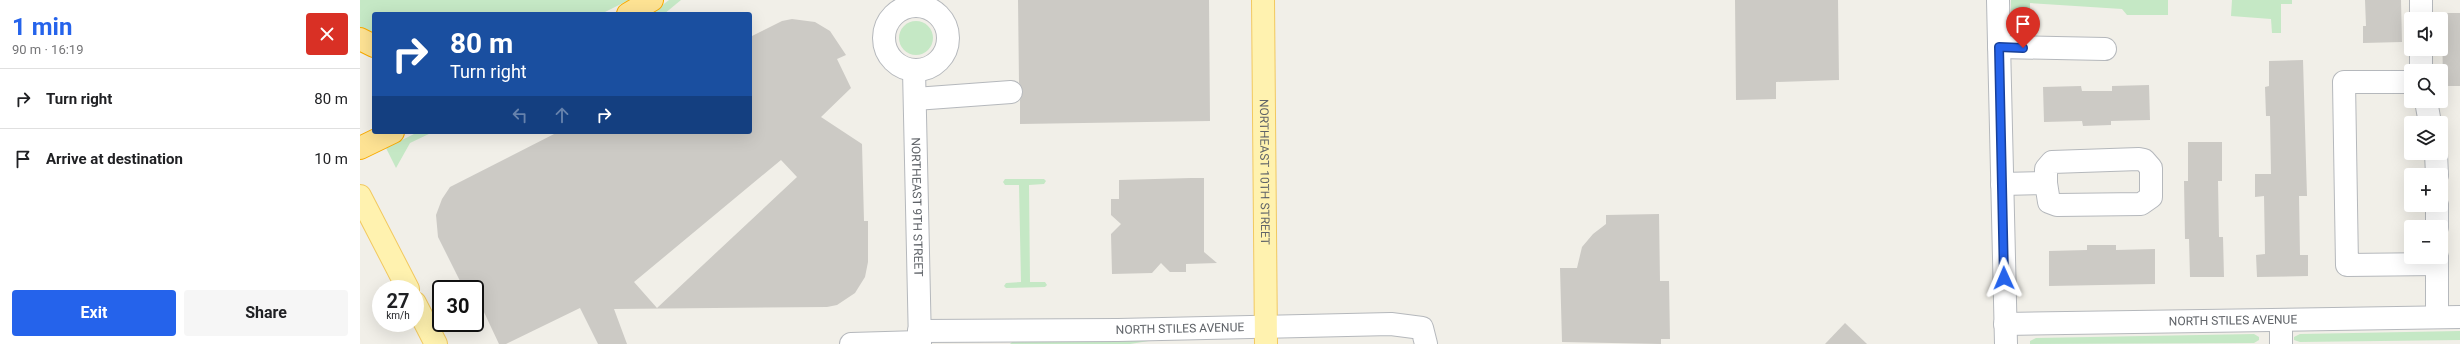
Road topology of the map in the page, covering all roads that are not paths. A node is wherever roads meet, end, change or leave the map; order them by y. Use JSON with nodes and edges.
{"nodes":[{"id":1,"x":652,"y":0,"type":"edge"},
{"id":2,"x":1263,"y":0,"type":"edge"},
{"id":3,"x":1998,"y":0,"type":"edge"},
{"id":4,"x":2421,"y":0,"type":"edge"},
{"id":5,"x":631,"y":12,"type":"edge"},
{"id":6,"x":2421,"y":12,"type":"edge"},
{"id":7,"x":360,"y":39,"type":"edge"},
{"id":8,"x":372,"y":45,"type":"edge"},
{"id":9,"x":1999,"y":47,"type":"junction"},
{"id":10,"x":2105,"y":48,"type":"dead end"},
{"id":11,"x":914,"y":70,"type":"dead end"},
{"id":12,"x":2404,"y":82,"type":"edge"},
{"id":13,"x":1011,"y":92,"type":"dead end"},
{"id":14,"x":915,"y":99,"type":"junction"},
{"id":15,"x":388,"y":134,"type":"edge"},
{"id":16,"x":360,"y":148,"type":"edge"},
{"id":17,"x":2046,"y":183,"type":"junction"},
{"id":18,"x":2002,"y":184,"type":"junction"},
{"id":19,"x":360,"y":196,"type":"edge"},
{"id":20,"x":2404,"y":262,"type":"edge"},
{"id":21,"x":2437,"y":264,"type":"edge"},
{"id":22,"x":403,"y":280,"type":"edge"},
{"id":23,"x":2437,"y":317,"type":"junction"},
{"id":24,"x":2460,"y":317,"type":"edge"},
{"id":25,"x":2281,"y":320,"type":"junction"},
{"id":26,"x":424,"y":321,"type":"edge"},
{"id":27,"x":2006,"y":334,"type":"edge"},
{"id":28,"x":1266,"y":335,"type":"edge"},
{"id":29,"x":920,"y":339,"type":"edge"},
{"id":30,"x":436,"y":344,"type":"edge"},
{"id":31,"x":851,"y":344,"type":"edge"},
{"id":32,"x":1426,"y":344,"type":"edge"},
{"id":33,"x":2281,"y":344,"type":"edge"}],
"edges":[{"from":1,"to":5,"type":"highway"},
{"from":2,"to":28,"type":"main road","name":"NORTHEAST 10TH STREET"},
{"from":3,"to":9,"type":"street"},
{"from":4,"to":6,"type":"street"},
{"from":7,"to":8,"type":"highway"},
{"from":9,"to":10,"type":"street"},
{"from":9,"to":18,"type":"street"},
{"from":11,"to":14,"type":"street","name":"NORTHEAST 9TH STREET"},
{"from":12,"to":20,"type":"street"},
{"from":13,"to":14,"type":"street"},
{"from":14,"to":29,"type":"street","name":"NORTHEAST 9TH STREET"},
{"from":15,"to":16,"type":"highway"},
{"from":17,"to":17,"type":"street"},
{"from":17,"to":18,"type":"street"},
{"from":18,"to":27,"type":"street"},
{"from":19,"to":22,"type":"main road"},
{"from":21,"to":23,"type":"street"},
{"from":23,"to":24,"type":"street","name":"NORTH STILES AVENUE"},
{"from":23,"to":25,"type":"street","name":"NORTH STILES AVENUE"},
{"from":25,"to":27,"type":"street","name":"NORTH STILES AVENUE"},
{"from":25,"to":33,"type":"street"},
{"from":26,"to":30,"type":"main road"},
{"from":28,"to":29,"type":"street","name":"NORTH STILES AVENUE"},
{"from":28,"to":32,"type":"street","name":"NORTH STILES AVENUE"},
{"from":29,"to":31,"type":"street","name":"NORTH STILES AVENUE"}]}
